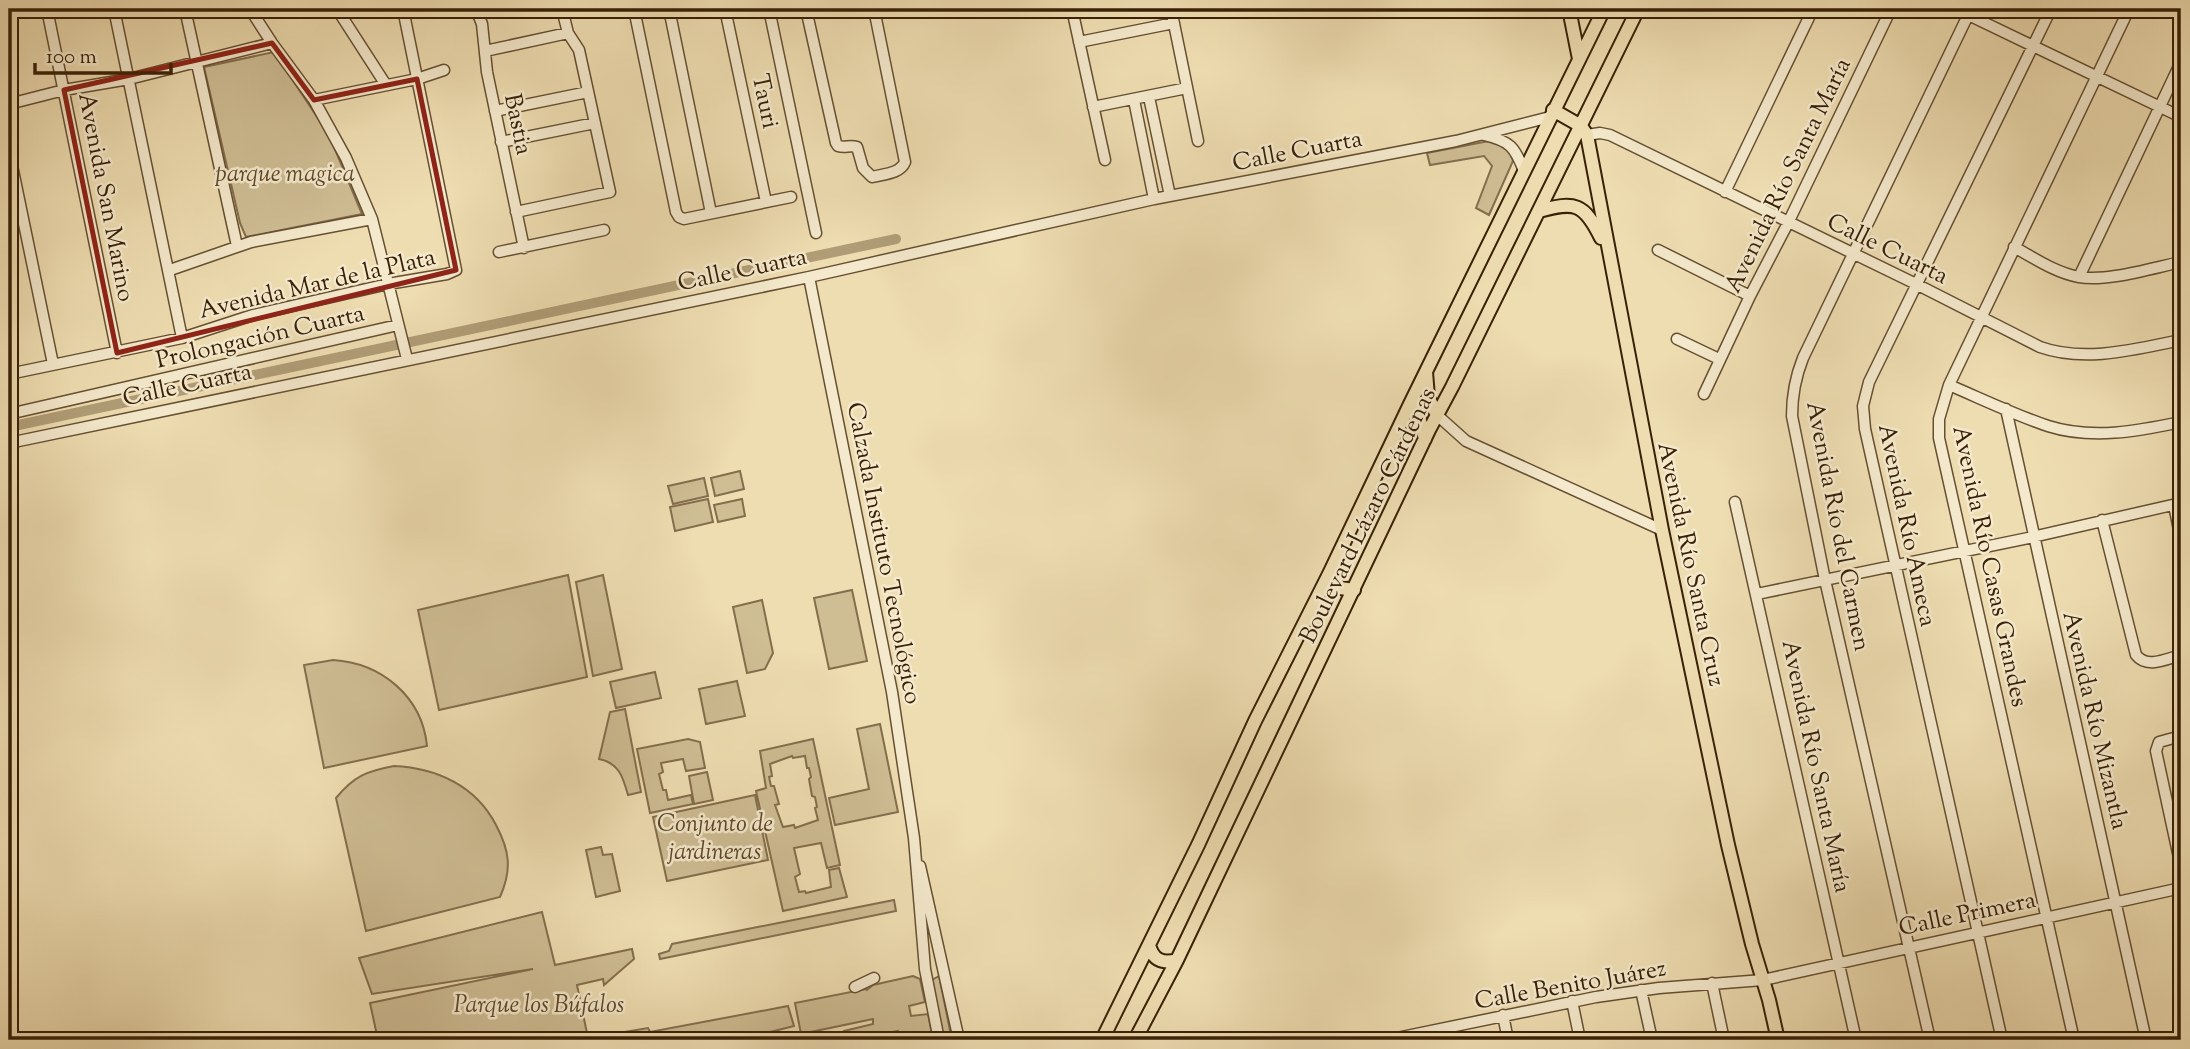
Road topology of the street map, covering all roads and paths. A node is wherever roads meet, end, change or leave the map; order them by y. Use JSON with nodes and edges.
{"nodes":[{"id":1,"x":47,"y":9,"type":"edge"},
{"id":2,"x":114,"y":9,"type":"edge"},
{"id":3,"x":185,"y":9,"type":"edge"},
{"id":4,"x":250,"y":9,"type":"edge"},
{"id":5,"x":337,"y":9,"type":"edge"},
{"id":6,"x":403,"y":9,"type":"edge"},
{"id":7,"x":489,"y":9,"type":"edge"},
{"id":8,"x":562,"y":9,"type":"edge"},
{"id":9,"x":634,"y":9,"type":"edge"},
{"id":10,"x":669,"y":9,"type":"edge"},
{"id":11,"x":725,"y":9,"type":"edge"},
{"id":12,"x":769,"y":9,"type":"edge"},
{"id":13,"x":806,"y":9,"type":"edge"},
{"id":14,"x":874,"y":9,"type":"edge"},
{"id":15,"x":1072,"y":9,"type":"edge"},
{"id":16,"x":1171,"y":9,"type":"edge"},
{"id":17,"x":1569,"y":9,"type":"edge"},
{"id":18,"x":1604,"y":9,"type":"edge"},
{"id":19,"x":1638,"y":9,"type":"edge"},
{"id":20,"x":1813,"y":9,"type":"edge"},
{"id":21,"x":1891,"y":9,"type":"edge"},
{"id":22,"x":1956,"y":9,"type":"edge"},
{"id":23,"x":2051,"y":9,"type":"edge"},
{"id":24,"x":2129,"y":9,"type":"edge"},
{"id":25,"x":476,"y":10,"type":"edge"},
{"id":26,"x":1970,"y":12,"type":"edge"},
{"id":27,"x":1174,"y":23,"type":"junction"},
{"id":28,"x":568,"y":33,"type":"junction"},
{"id":29,"x":1079,"y":42,"type":"junction"},
{"id":30,"x":272,"y":43,"type":"junction"},
{"id":31,"x":2033,"y":46,"type":"junction"},
{"id":32,"x":485,"y":51,"type":"junction"},
{"id":33,"x":1579,"y":59,"type":"junction"},
{"id":34,"x":197,"y":62,"type":"junction"},
{"id":35,"x":2181,"y":62,"type":"edge"},
{"id":36,"x":444,"y":70,"type":"dead end"},
{"id":37,"x":2095,"y":76,"type":"junction"},
{"id":38,"x":129,"y":79,"type":"junction"},
{"id":39,"x":417,"y":79,"type":"junction"},
{"id":40,"x":386,"y":85,"type":"junction"},
{"id":41,"x":1187,"y":88,"type":"junction"},
{"id":42,"x":64,"y":90,"type":"junction"},
{"id":43,"x":588,"y":92,"type":"junction"},
{"id":44,"x":1149,"y":97,"type":"junction"},
{"id":45,"x":314,"y":100,"type":"junction"},
{"id":46,"x":1134,"y":100,"type":"junction"},
{"id":47,"x":9,"y":104,"type":"edge"},
{"id":48,"x":1093,"y":107,"type":"junction"},
{"id":49,"x":2160,"y":107,"type":"junction"},
{"id":50,"x":495,"y":111,"type":"junction"},
{"id":51,"x":1552,"y":113,"type":"junction"},
{"id":52,"x":2181,"y":117,"type":"edge"},
{"id":53,"x":595,"y":123,"type":"junction"},
{"id":54,"x":1584,"y":131,"type":"junction"},
{"id":55,"x":1483,"y":135,"type":"junction"},
{"id":56,"x":1198,"y":141,"type":"dead end"},
{"id":57,"x":501,"y":142,"type":"junction"},
{"id":58,"x":9,"y":151,"type":"edge"},
{"id":59,"x":1105,"y":160,"type":"dead end"},
{"id":60,"x":1524,"y":171,"type":"junction"},
{"id":61,"x":1726,"y":192,"type":"junction"},
{"id":62,"x":1170,"y":196,"type":"junction"},
{"id":63,"x":791,"y":197,"type":"dead end"},
{"id":64,"x":1154,"y":199,"type":"junction"},
{"id":65,"x":766,"y":202,"type":"junction"},
{"id":66,"x":1539,"y":211,"type":"junction"},
{"id":67,"x":516,"y":212,"type":"junction"},
{"id":68,"x":711,"y":214,"type":"junction"},
{"id":69,"x":372,"y":219,"type":"junction"},
{"id":70,"x":1788,"y":223,"type":"junction"},
{"id":71,"x":604,"y":230,"type":"dead end"},
{"id":72,"x":816,"y":233,"type":"dead end"},
{"id":73,"x":237,"y":246,"type":"junction"},
{"id":74,"x":2014,"y":247,"type":"junction"},
{"id":75,"x":524,"y":248,"type":"junction"},
{"id":76,"x":1658,"y":250,"type":"dead end"},
{"id":77,"x":499,"y":252,"type":"dead end"},
{"id":78,"x":1853,"y":254,"type":"junction"},
{"id":79,"x":1610,"y":259,"type":"junction"},
{"id":80,"x":2181,"y":262,"type":"edge"},
{"id":81,"x":170,"y":270,"type":"junction"},
{"id":82,"x":809,"y":277,"type":"junction"},
{"id":83,"x":2078,"y":277,"type":"junction"},
{"id":84,"x":388,"y":284,"type":"junction"},
{"id":85,"x":1916,"y":284,"type":"junction"},
{"id":86,"x":1750,"y":296,"type":"junction"},
{"id":87,"x":1980,"y":317,"type":"junction"},
{"id":88,"x":398,"y":328,"type":"junction"},
{"id":89,"x":182,"y":338,"type":"junction"},
{"id":90,"x":1677,"y":339,"type":"dead end"},
{"id":91,"x":2181,"y":340,"type":"edge"},
{"id":92,"x":117,"y":353,"type":"junction"},
{"id":93,"x":405,"y":355,"type":"junction"},
{"id":94,"x":1719,"y":359,"type":"junction"},
{"id":95,"x":53,"y":364,"type":"junction"},
{"id":96,"x":1426,"y":372,"type":"junction"},
{"id":97,"x":9,"y":374,"type":"edge"},
{"id":98,"x":1949,"y":385,"type":"junction"},
{"id":99,"x":1704,"y":394,"type":"dead end"},
{"id":100,"x":1410,"y":404,"type":"junction"},
{"id":101,"x":2006,"y":409,"type":"junction"},
{"id":102,"x":9,"y":414,"type":"edge"},
{"id":103,"x":1437,"y":415,"type":"junction"},
{"id":104,"x":2181,"y":422,"type":"edge"},
{"id":105,"x":1425,"y":439,"type":"junction"},
{"id":106,"x":9,"y":443,"type":"edge"},
{"id":107,"x":1735,"y":502,"type":"dead end"},
{"id":108,"x":2177,"y":504,"type":"edge"},
{"id":109,"x":2102,"y":520,"type":"junction"},
{"id":110,"x":1662,"y":530,"type":"junction"},
{"id":111,"x":2033,"y":537,"type":"junction"},
{"id":112,"x":2181,"y":540,"type":"edge"},
{"id":113,"x":1963,"y":551,"type":"junction"},
{"id":114,"x":1894,"y":566,"type":"junction"},
{"id":115,"x":1330,"y":572,"type":"junction"},
{"id":116,"x":1825,"y":580,"type":"junction"},
{"id":117,"x":1354,"y":590,"type":"junction"},
{"id":118,"x":1757,"y":594,"type":"junction"},
{"id":119,"x":2181,"y":655,"type":"edge"},
{"id":120,"x":2181,"y":736,"type":"edge"},
{"id":121,"x":914,"y":838,"type":"junction"},
{"id":122,"x":2181,"y":867,"type":"edge"},
{"id":123,"x":2181,"y":888,"type":"edge"},
{"id":124,"x":2116,"y":902,"type":"junction"},
{"id":125,"x":2047,"y":917,"type":"junction"},
{"id":126,"x":1978,"y":933,"type":"junction"},
{"id":127,"x":1149,"y":945,"type":"junction"},
{"id":128,"x":1908,"y":948,"type":"junction"},
{"id":129,"x":1177,"y":960,"type":"junction"},
{"id":130,"x":1838,"y":963,"type":"junction"},
{"id":131,"x":944,"y":974,"type":"junction"},
{"id":132,"x":874,"y":978,"type":"dead end"},
{"id":133,"x":926,"y":978,"type":"junction"},
{"id":134,"x":1763,"y":980,"type":"junction"},
{"id":135,"x":1712,"y":983,"type":"junction"},
{"id":136,"x":855,"y":987,"type":"dead end"},
{"id":137,"x":1641,"y":990,"type":"junction"},
{"id":138,"x":1572,"y":1001,"type":"junction"},
{"id":139,"x":1503,"y":1015,"type":"junction"},
{"id":140,"x":1434,"y":1035,"type":"edge"},
{"id":141,"x":939,"y":1040,"type":"edge"},
{"id":142,"x":958,"y":1040,"type":"edge"},
{"id":143,"x":1102,"y":1040,"type":"edge"},
{"id":144,"x":1135,"y":1040,"type":"edge"},
{"id":145,"x":1387,"y":1040,"type":"edge"},
{"id":146,"x":1508,"y":1040,"type":"edge"},
{"id":147,"x":1580,"y":1040,"type":"edge"},
{"id":148,"x":1652,"y":1040,"type":"edge"},
{"id":149,"x":1724,"y":1040,"type":"edge"},
{"id":150,"x":1778,"y":1040,"type":"edge"},
{"id":151,"x":1856,"y":1040,"type":"edge"},
{"id":152,"x":1930,"y":1040,"type":"edge"},
{"id":153,"x":2002,"y":1040,"type":"edge"},
{"id":154,"x":2074,"y":1040,"type":"edge"},
{"id":155,"x":2146,"y":1040,"type":"edge"}],
"edges":[{"from":1,"to":42,"type":"street","name":"Avenida San Marino"},
{"from":2,"to":38,"type":"street"},
{"from":3,"to":34,"type":"street"},
{"from":4,"to":30,"type":"street"},
{"from":5,"to":40,"type":"street"},
{"from":6,"to":39,"type":"street","name":"Avenida Mar de la Plata"},
{"from":7,"to":25,"type":"street"},
{"from":8,"to":28,"type":"street"},
{"from":9,"to":68,"type":"street"},
{"from":10,"to":68,"type":"street"},
{"from":11,"to":65,"type":"street","name":"Tauri"},
{"from":12,"to":72,"type":"street"},
{"from":13,"to":14,"type":"street"},
{"from":15,"to":29,"type":"street"},
{"from":16,"to":27,"type":"street"},
{"from":17,"to":33,"type":"main road"},
{"from":18,"to":33,"type":"main road","name":"Boulevard Lázaro Cárdenas"},
{"from":19,"to":54,"type":"main road","name":"Boulevard Lázaro Cárdenas"},
{"from":20,"to":61,"type":"street"},
{"from":21,"to":70,"type":"street","name":"Avenida Río Santa María"},
{"from":22,"to":26,"type":"street"},
{"from":23,"to":31,"type":"street","name":"Avenida Río Ameca"},
{"from":24,"to":37,"type":"street","name":"Avenida Río Casas Grandes"},
{"from":25,"to":32,"type":"street","name":"Bastia"},
{"from":26,"to":31,"type":"street"},
{"from":26,"to":78,"type":"street","name":"Avenida Río del Carmen"},
{"from":27,"to":29,"type":"street"},
{"from":27,"to":41,"type":"street"},
{"from":28,"to":32,"type":"street"},
{"from":28,"to":43,"type":"street"},
{"from":29,"to":48,"type":"street"},
{"from":30,"to":34,"type":"street"},
{"from":30,"to":45,"type":"street"},
{"from":31,"to":37,"type":"street"},
{"from":31,"to":85,"type":"street","name":"Avenida Río Ameca"},
{"from":32,"to":50,"type":"street","name":"Bastia"},
{"from":33,"to":51,"type":"main road","name":"Boulevard Lázaro Cárdenas"},
{"from":34,"to":38,"type":"street"},
{"from":34,"to":73,"type":"street"},
{"from":35,"to":49,"type":"street"},
{"from":36,"to":39,"type":"street"},
{"from":37,"to":49,"type":"street"},
{"from":37,"to":74,"type":"street","name":"Avenida Río Casas Grandes"},
{"from":38,"to":42,"type":"street"},
{"from":38,"to":81,"type":"street"},
{"from":39,"to":40,"type":"street"},
{"from":39,"to":84,"type":"street","name":"Avenida Mar de la Plata"},
{"from":40,"to":45,"type":"street"},
{"from":41,"to":44,"type":"street"},
{"from":41,"to":56,"type":"street"},
{"from":42,"to":47,"type":"street"},
{"from":42,"to":92,"type":"street","name":"Avenida San Marino"},
{"from":43,"to":50,"type":"street"},
{"from":43,"to":53,"type":"street"},
{"from":44,"to":46,"type":"street"},
{"from":44,"to":62,"type":"street"},
{"from":45,"to":69,"type":"street"},
{"from":46,"to":48,"type":"street"},
{"from":46,"to":64,"type":"street"},
{"from":48,"to":59,"type":"street"},
{"from":49,"to":52,"type":"street"},
{"from":49,"to":83,"type":"street"},
{"from":50,"to":57,"type":"street","name":"Bastia"},
{"from":51,"to":54,"type":"main road"},
{"from":51,"to":55,"type":"street","name":"Calle Cuarta"},
{"from":51,"to":60,"type":"main road","name":"Boulevard Lázaro Cárdenas"},
{"from":53,"to":57,"type":"street"},
{"from":53,"to":67,"type":"street"},
{"from":54,"to":61,"type":"street","name":"Calle Cuarta"},
{"from":54,"to":66,"type":"main road","name":"Boulevard Lázaro Cárdenas"},
{"from":54,"to":79,"type":"main road","name":"Avenida Río Santa Cruz"},
{"from":55,"to":60,"type":"street"},
{"from":55,"to":62,"type":"street","name":"Calle Cuarta"},
{"from":57,"to":67,"type":"street","name":"Bastia"},
{"from":58,"to":95,"type":"street"},
{"from":60,"to":96,"type":"main road","name":"Boulevard Lázaro Cárdenas"},
{"from":61,"to":70,"type":"street","name":"Calle Cuarta"},
{"from":62,"to":64,"type":"street","name":"Calle Cuarta"},
{"from":63,"to":65,"type":"street"},
{"from":64,"to":82,"type":"street","name":"Calle Cuarta"},
{"from":65,"to":68,"type":"street"},
{"from":66,"to":79,"type":"main road"},
{"from":66,"to":103,"type":"main road","name":"Boulevard Lázaro Cárdenas"},
{"from":67,"to":75,"type":"street","name":"Bastia"},
{"from":69,"to":73,"type":"street"},
{"from":69,"to":84,"type":"street"},
{"from":70,"to":78,"type":"street","name":"Calle Cuarta"},
{"from":70,"to":86,"type":"street","name":"Avenida Río Santa María"},
{"from":71,"to":75,"type":"street"},
{"from":73,"to":81,"type":"street"},
{"from":74,"to":83,"type":"street"},
{"from":74,"to":87,"type":"street","name":"Avenida Río Casas Grandes"},
{"from":75,"to":77,"type":"street"},
{"from":76,"to":86,"type":"street"},
{"from":78,"to":85,"type":"street","name":"Calle Cuarta"},
{"from":78,"to":116,"type":"street","name":"Avenida Río del Carmen"},
{"from":79,"to":110,"type":"main road","name":"Avenida Río Santa Cruz"},
{"from":80,"to":83,"type":"street"},
{"from":81,"to":89,"type":"street"},
{"from":82,"to":93,"type":"street","name":"Calle Cuarta"},
{"from":82,"to":121,"type":"street","name":"Calzada Instituto Tecnológico"},
{"from":84,"to":88,"type":"street"},
{"from":84,"to":89,"type":"street","name":"Avenida Mar de la Plata"},
{"from":85,"to":87,"type":"street","name":"Calle Cuarta"},
{"from":85,"to":114,"type":"street","name":"Avenida Río Ameca"},
{"from":86,"to":94,"type":"street","name":"Avenida Río Santa María"},
{"from":87,"to":91,"type":"street","name":"Calle Cuarta"},
{"from":87,"to":98,"type":"street","name":"Avenida Río Casas Grandes"},
{"from":88,"to":93,"type":"street"},
{"from":88,"to":102,"type":"street","name":"Prolongación Cuarta"},
{"from":89,"to":92,"type":"street","name":"Avenida Mar de la Plata"},
{"from":90,"to":94,"type":"street"},
{"from":92,"to":95,"type":"street","name":"Avenida Mar de la Plata"},
{"from":93,"to":106,"type":"street","name":"Calle Cuarta"},
{"from":94,"to":99,"type":"street","name":"Avenida Río Santa María"},
{"from":95,"to":97,"type":"street","name":"Avenida Mar de la Plata"},
{"from":96,"to":100,"type":"main road","name":"Boulevard Lázaro Cárdenas"},
{"from":96,"to":103,"type":"main road"},
{"from":98,"to":101,"type":"street"},
{"from":98,"to":113,"type":"street","name":"Avenida Río Casas Grandes"},
{"from":100,"to":105,"type":"main road"},
{"from":100,"to":115,"type":"main road","name":"Boulevard Lázaro Cárdenas"},
{"from":101,"to":104,"type":"street"},
{"from":101,"to":111,"type":"street","name":"Avenida Río Mizantla"},
{"from":103,"to":105,"type":"main road","name":"Boulevard Lázaro Cárdenas"},
{"from":103,"to":110,"type":"street"},
{"from":105,"to":117,"type":"main road","name":"Boulevard Lázaro Cárdenas"},
{"from":107,"to":118,"type":"street","name":"Avenida Río Santa María"},
{"from":108,"to":109,"type":"street"},
{"from":108,"to":112,"type":"street"},
{"from":109,"to":111,"type":"street"},
{"from":109,"to":119,"type":"street"},
{"from":110,"to":134,"type":"main road","name":"Avenida Río Santa Cruz"},
{"from":111,"to":113,"type":"street"},
{"from":111,"to":124,"type":"street","name":"Avenida Río Mizantla"},
{"from":113,"to":114,"type":"street"},
{"from":113,"to":125,"type":"street","name":"Avenida Río Casas Grandes"},
{"from":114,"to":116,"type":"street"},
{"from":114,"to":126,"type":"street","name":"Avenida Río Ameca"},
{"from":115,"to":117,"type":"main road"},
{"from":115,"to":127,"type":"main road","name":"Boulevard Lázaro Cárdenas"},
{"from":116,"to":118,"type":"street"},
{"from":116,"to":128,"type":"street","name":"Avenida Río del Carmen"},
{"from":117,"to":129,"type":"main road","name":"Boulevard Lázaro Cárdenas"},
{"from":118,"to":130,"type":"street","name":"Avenida Río Santa María"},
{"from":120,"to":122,"type":"street"},
{"from":121,"to":131,"type":"street","name":"Calzada Instituto Tecnológico"},
{"from":121,"to":133,"type":"street","name":"Calzada Instituto Tecnológico"},
{"from":123,"to":124,"type":"street","name":"Calle Primera"},
{"from":124,"to":125,"type":"street","name":"Calle Primera"},
{"from":124,"to":155,"type":"street","name":"Avenida Río Mizantla"},
{"from":125,"to":126,"type":"street","name":"Calle Primera"},
{"from":125,"to":154,"type":"street","name":"Avenida Río Casas Grandes"},
{"from":126,"to":128,"type":"street","name":"Calle Primera"},
{"from":126,"to":153,"type":"street","name":"Avenida Río Ameca"},
{"from":127,"to":129,"type":"main road"},
{"from":127,"to":143,"type":"main road","name":"Boulevard Lázaro Cárdenas"},
{"from":128,"to":130,"type":"street","name":"Calle Primera"},
{"from":128,"to":152,"type":"street","name":"Avenida Río del Carmen"},
{"from":129,"to":144,"type":"main road","name":"Boulevard Lázaro Cárdenas"},
{"from":130,"to":134,"type":"street","name":"Calle Primera"},
{"from":130,"to":151,"type":"street","name":"Avenida Río Santa María"},
{"from":131,"to":133,"type":"street"},
{"from":131,"to":142,"type":"street","name":"Calzada Instituto Tecnológico"},
{"from":132,"to":136,"type":"street"},
{"from":133,"to":141,"type":"street","name":"Calzada Instituto Tecnológico"},
{"from":134,"to":135,"type":"street","name":"Calle Benito Juárez"},
{"from":134,"to":150,"type":"main road","name":"Avenida Río Santa Cruz"},
{"from":135,"to":137,"type":"street","name":"Calle Benito Juárez"},
{"from":135,"to":149,"type":"street"},
{"from":137,"to":138,"type":"street","name":"Calle Benito Juárez"},
{"from":137,"to":148,"type":"street"},
{"from":138,"to":139,"type":"street","name":"Calle Benito Juárez"},
{"from":138,"to":147,"type":"street"},
{"from":139,"to":140,"type":"street","name":"Calle Benito Juárez"},
{"from":139,"to":146,"type":"street"},
{"from":140,"to":145,"type":"street","name":"Calle Benito Juárez"}]}
